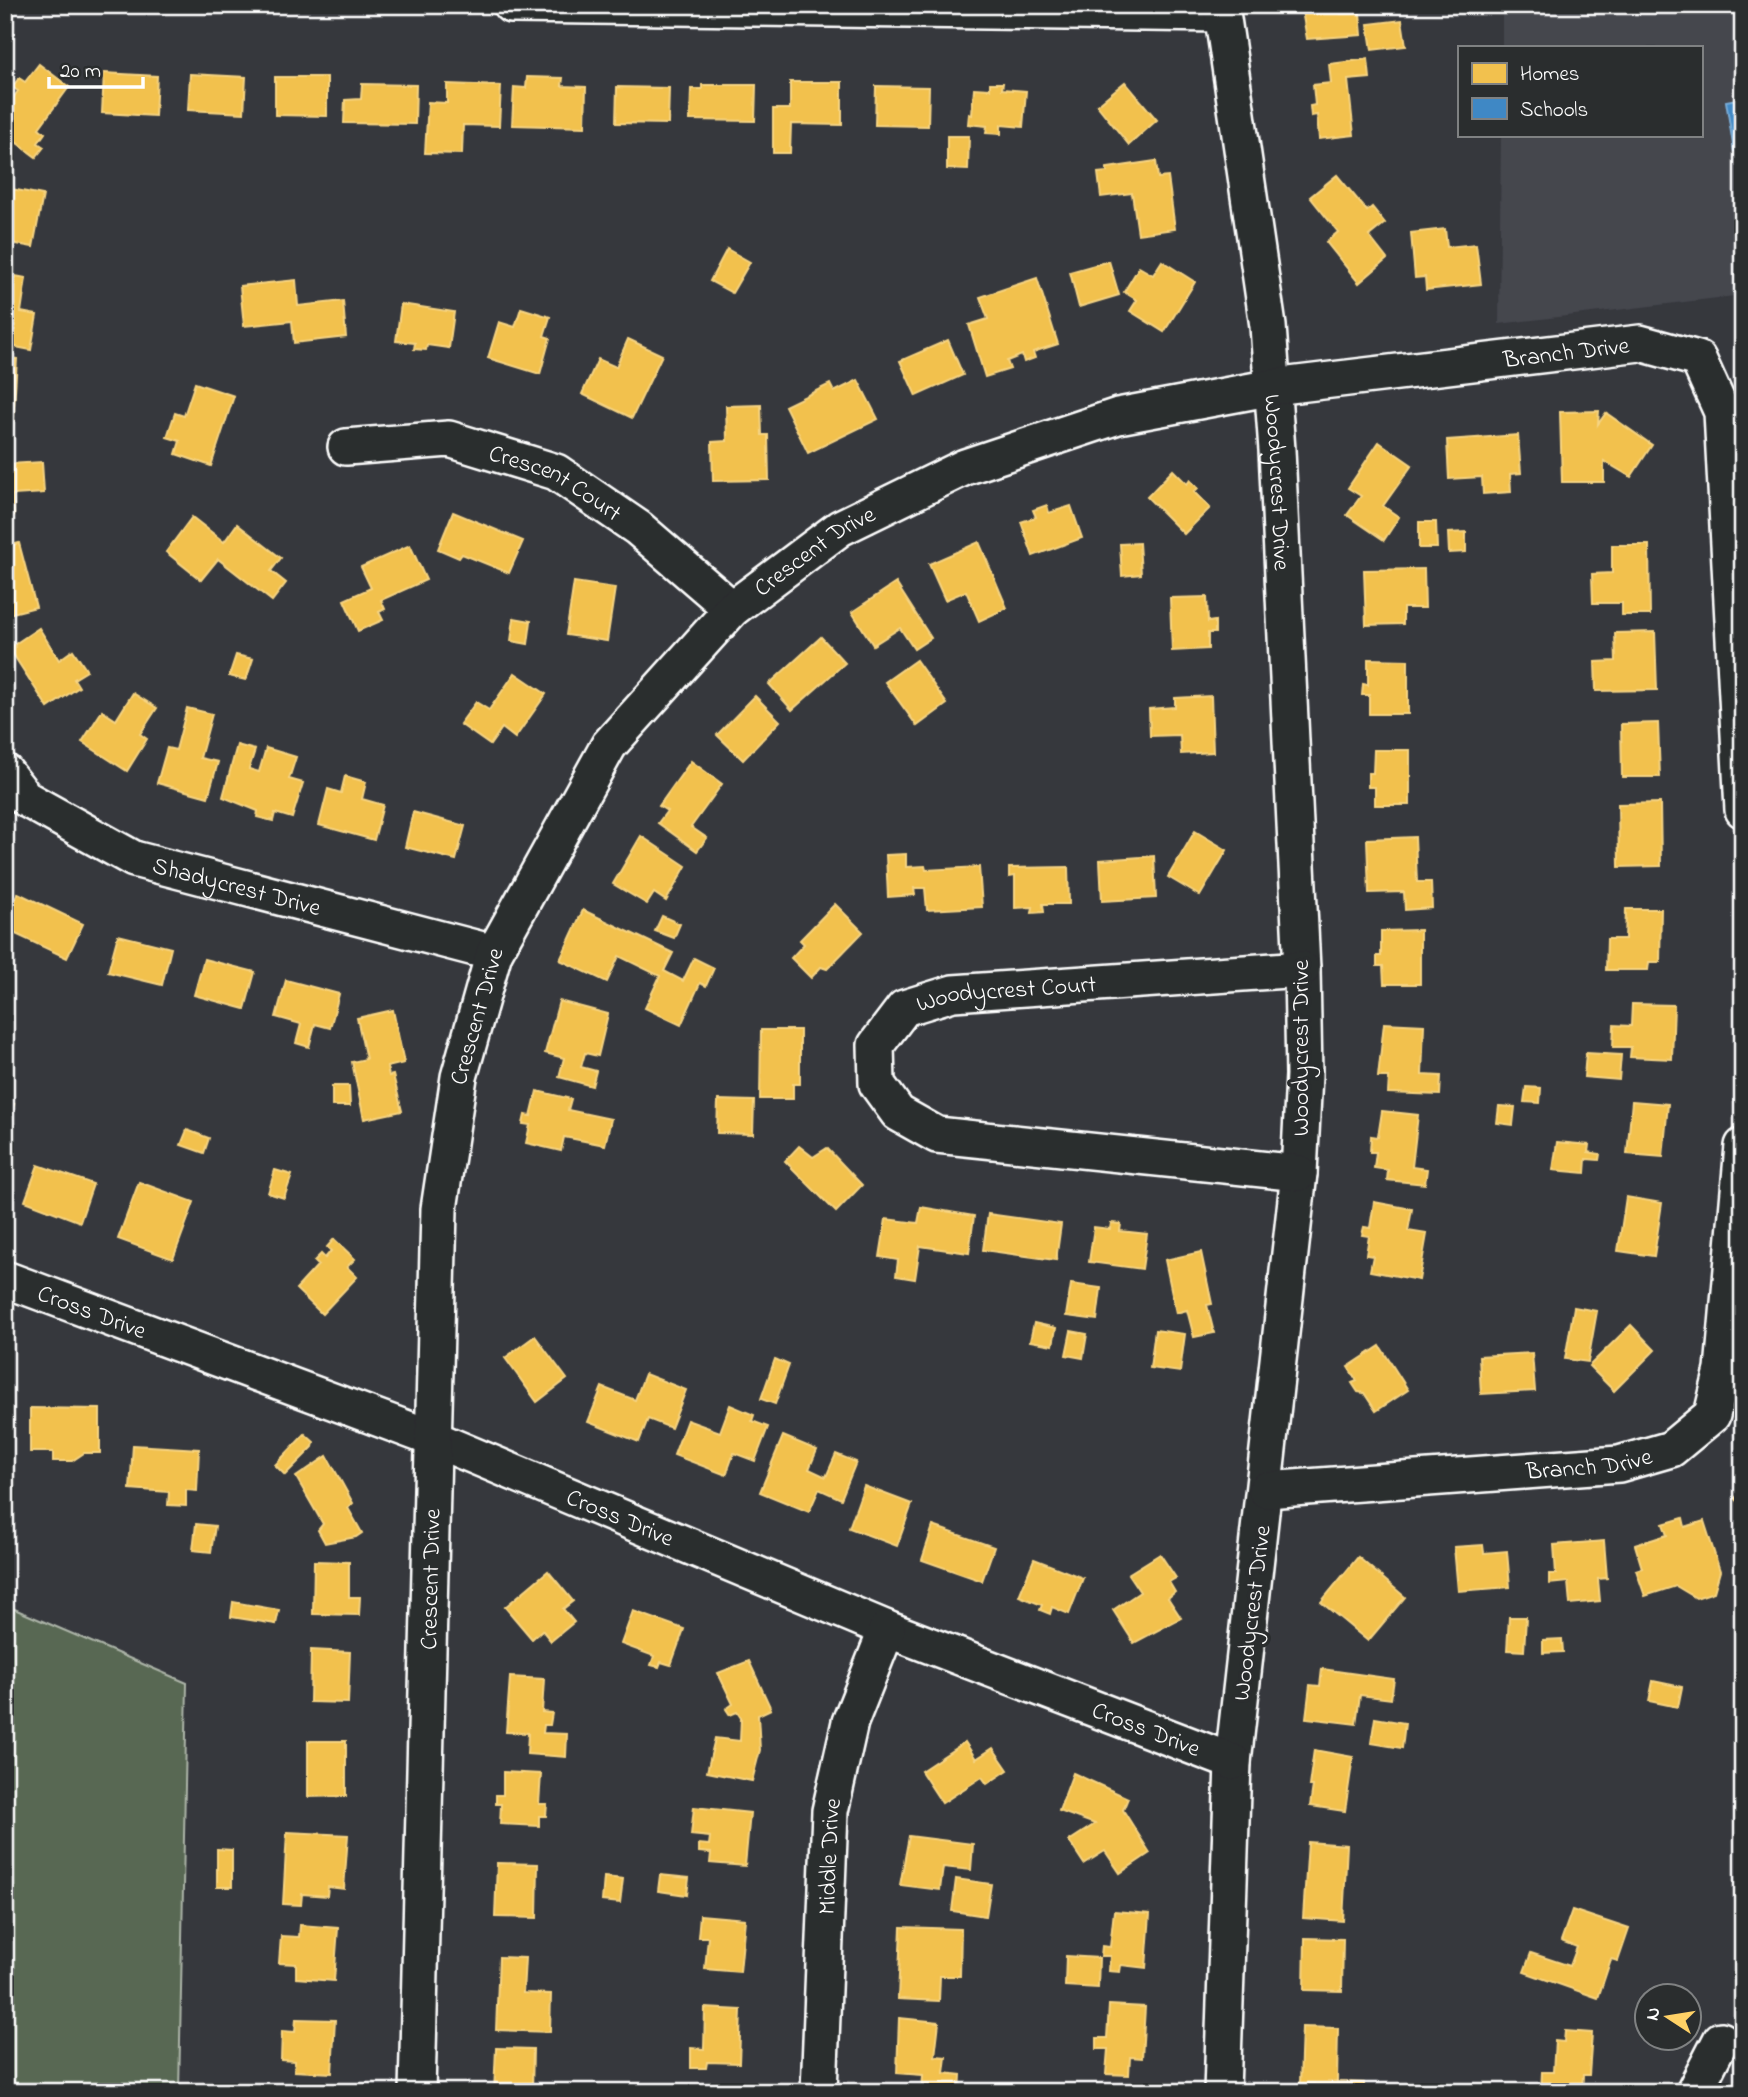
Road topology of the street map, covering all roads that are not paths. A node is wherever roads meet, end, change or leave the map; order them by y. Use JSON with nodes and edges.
{"nodes":[{"id":1,"x":512,"y":5,"type":"edge"},
{"id":2,"x":1222,"y":10,"type":"edge"},
{"id":3,"x":1273,"y":387,"type":"junction"},
{"id":4,"x":346,"y":447,"type":"dead end"},
{"id":5,"x":732,"y":609,"type":"junction"},
{"id":6,"x":5,"y":772,"type":"edge"},
{"id":7,"x":1743,"y":810,"type":"edge"},
{"id":8,"x":494,"y":953,"type":"junction"},
{"id":9,"x":1302,"y":969,"type":"junction"},
{"id":10,"x":1743,"y":1146,"type":"edge"},
{"id":11,"x":1299,"y":1173,"type":"junction"},
{"id":12,"x":5,"y":1279,"type":"edge"},
{"id":13,"x":434,"y":1439,"type":"junction"},
{"id":14,"x":1266,"y":1490,"type":"junction"},
{"id":15,"x":887,"y":1629,"type":"junction"},
{"id":16,"x":1233,"y":1762,"type":"junction"},
{"id":17,"x":1721,"y":2040,"type":"dead end"},
{"id":18,"x":417,"y":2092,"type":"edge"},
{"id":19,"x":820,"y":2092,"type":"edge"},
{"id":20,"x":1222,"y":2092,"type":"edge"},
{"id":21,"x":1694,"y":2092,"type":"edge"}],
"edges":[{"from":1,"to":2,"type":"street"},
{"from":2,"to":3,"type":"street","name":"Woodycrest Drive"},
{"from":3,"to":5,"type":"street","name":"Crescent Drive"},
{"from":3,"to":7,"type":"street","name":"Branch Drive"},
{"from":3,"to":9,"type":"street","name":"Woodycrest Drive"},
{"from":4,"to":5,"type":"street","name":"Crescent Court"},
{"from":5,"to":8,"type":"street","name":"Crescent Drive"},
{"from":6,"to":8,"type":"street","name":"Shadycrest Drive"},
{"from":8,"to":13,"type":"street","name":"Crescent Drive"},
{"from":9,"to":11,"type":"street","name":"Woodycrest Drive"},
{"from":9,"to":11,"type":"street","name":"Woodycrest Court"},
{"from":10,"to":14,"type":"street","name":"Branch Drive"},
{"from":11,"to":14,"type":"street","name":"Woodycrest Drive"},
{"from":12,"to":13,"type":"street","name":"Cross Drive"},
{"from":13,"to":15,"type":"street","name":"Cross Drive"},
{"from":13,"to":18,"type":"street","name":"Crescent Drive"},
{"from":14,"to":16,"type":"street","name":"Woodycrest Drive"},
{"from":15,"to":16,"type":"street","name":"Cross Drive"},
{"from":15,"to":19,"type":"street","name":"Middle Drive"},
{"from":16,"to":20,"type":"street","name":"Woodycrest Drive"},
{"from":17,"to":21,"type":"street"}]}
